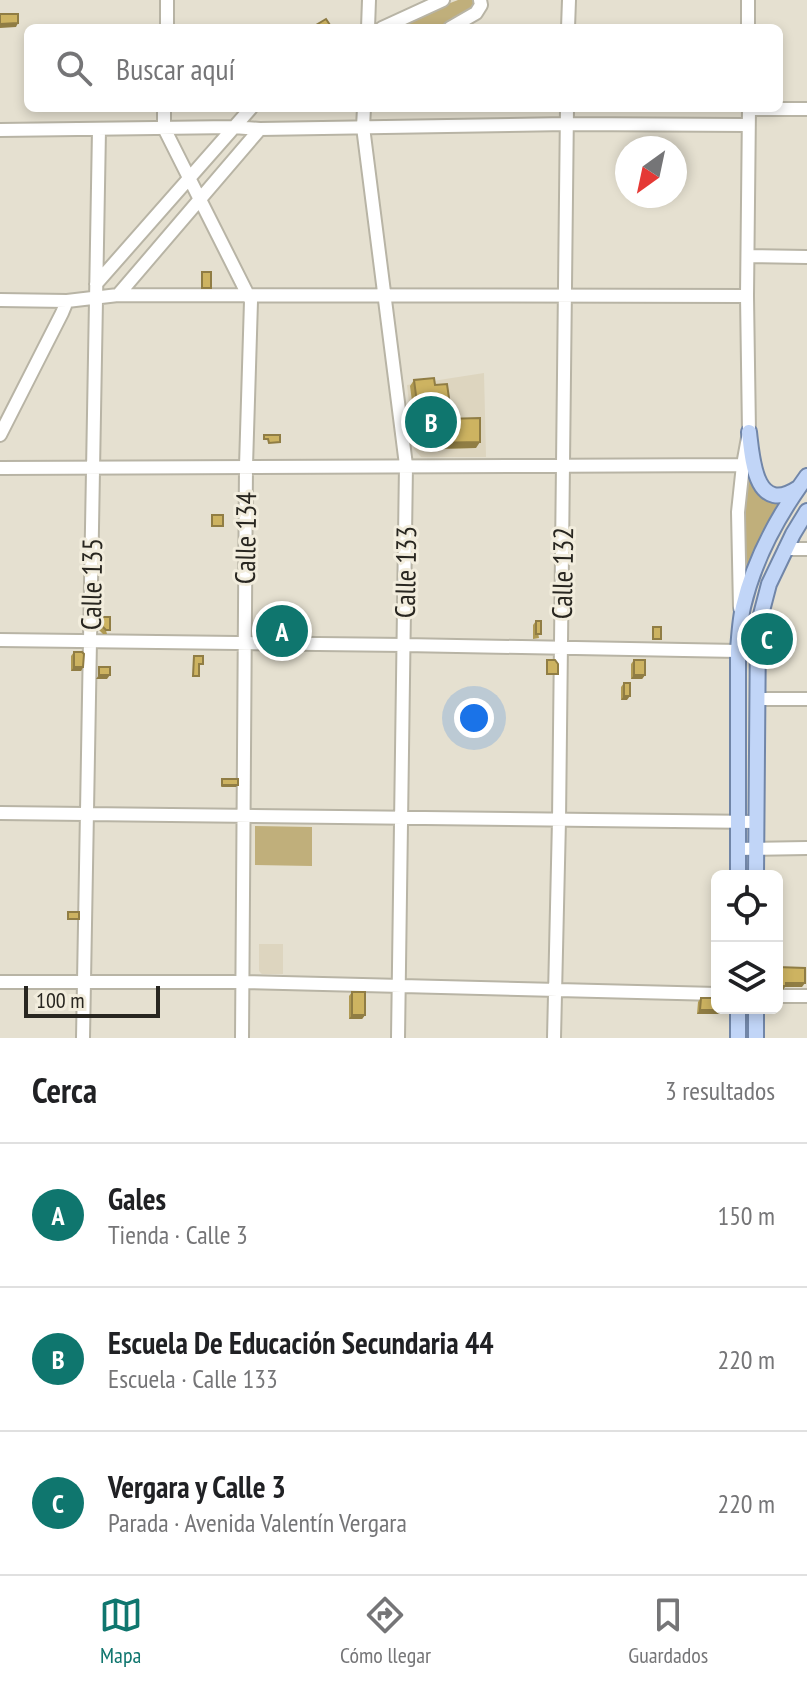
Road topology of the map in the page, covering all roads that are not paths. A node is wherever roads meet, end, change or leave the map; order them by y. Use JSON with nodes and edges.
{"nodes":[{"id":1,"x":167,"y":0,"type":"edge"},
{"id":2,"x":369,"y":0,"type":"edge"},
{"id":3,"x":443,"y":0,"type":"edge"},
{"id":4,"x":480,"y":0,"type":"edge"},
{"id":5,"x":569,"y":0,"type":"edge"},
{"id":6,"x":748,"y":0,"type":"edge"},
{"id":7,"x":167,"y":24,"type":"edge"},
{"id":8,"x":368,"y":24,"type":"edge"},
{"id":9,"x":391,"y":24,"type":"edge"},
{"id":10,"x":457,"y":24,"type":"edge"},
{"id":11,"x":568,"y":24,"type":"edge"},
{"id":12,"x":748,"y":24,"type":"edge"},
{"id":13,"x":783,"y":109,"type":"edge"},
{"id":14,"x":807,"y":109,"type":"edge"},
{"id":15,"x":164,"y":112,"type":"edge"},
{"id":16,"x":247,"y":112,"type":"edge"},
{"id":17,"x":364,"y":112,"type":"edge"},
{"id":18,"x":567,"y":112,"type":"edge"},
{"id":19,"x":749,"y":112,"type":"edge"},
{"id":20,"x":567,"y":124,"type":"junction"},
{"id":21,"x":748,"y":125,"type":"junction"},
{"id":22,"x":233,"y":127,"type":"junction"},
{"id":23,"x":363,"y":127,"type":"junction"},
{"id":24,"x":164,"y":128,"type":"junction"},
{"id":25,"x":260,"y":129,"type":"junction"},
{"id":26,"x":0,"y":130,"type":"edge"},
{"id":27,"x":99,"y":130,"type":"junction"},
{"id":28,"x":190,"y":177,"type":"junction"},
{"id":29,"x":201,"y":199,"type":"junction"},
{"id":30,"x":748,"y":256,"type":"junction"},
{"id":31,"x":807,"y":257,"type":"edge"},
{"id":32,"x":96,"y":284,"type":"junction"},
{"id":33,"x":384,"y":294,"type":"junction"},
{"id":34,"x":118,"y":295,"type":"junction"},
{"id":35,"x":250,"y":296,"type":"junction"},
{"id":36,"x":747,"y":296,"type":"junction"},
{"id":37,"x":565,"y":297,"type":"junction"},
{"id":38,"x":96,"y":298,"type":"junction"},
{"id":39,"x":0,"y":300,"type":"edge"},
{"id":40,"x":67,"y":301,"type":"junction"},
{"id":41,"x":749,"y":432,"type":"junction"},
{"id":42,"x":0,"y":435,"type":"edge"},
{"id":43,"x":406,"y":465,"type":"junction"},
{"id":44,"x":743,"y":465,"type":"junction"},
{"id":45,"x":246,"y":466,"type":"junction"},
{"id":46,"x":563,"y":466,"type":"junction"},
{"id":47,"x":0,"y":468,"type":"edge"},
{"id":48,"x":92,"y":469,"type":"junction"},
{"id":49,"x":807,"y":476,"type":"edge"},
{"id":50,"x":798,"y":488,"type":"junction"},
{"id":51,"x":807,"y":511,"type":"edge"},
{"id":52,"x":785,"y":549,"type":"junction"},
{"id":53,"x":807,"y":549,"type":"edge"},
{"id":54,"x":741,"y":619,"type":"junction"},
{"id":55,"x":0,"y":640,"type":"edge"},
{"id":56,"x":90,"y":641,"type":"junction"},
{"id":57,"x":244,"y":643,"type":"junction"},
{"id":58,"x":404,"y":645,"type":"junction"},
{"id":59,"x":561,"y":649,"type":"junction"},
{"id":60,"x":738,"y":651,"type":"junction"},
{"id":61,"x":757,"y":699,"type":"junction"},
{"id":62,"x":807,"y":699,"type":"edge"},
{"id":63,"x":0,"y":813,"type":"edge"},
{"id":64,"x":87,"y":814,"type":"junction"},
{"id":65,"x":243,"y":816,"type":"junction"},
{"id":66,"x":400,"y":818,"type":"junction"},
{"id":67,"x":559,"y":820,"type":"junction"},
{"id":68,"x":737,"y":822,"type":"junction"},
{"id":69,"x":756,"y":822,"type":"junction"},
{"id":70,"x":807,"y":848,"type":"edge"},
{"id":71,"x":738,"y":849,"type":"junction"},
{"id":72,"x":756,"y":849,"type":"junction"},
{"id":73,"x":738,"y":870,"type":"edge"},
{"id":74,"x":756,"y":870,"type":"edge"},
{"id":75,"x":0,"y":982,"type":"edge"},
{"id":76,"x":84,"y":982,"type":"junction"},
{"id":77,"x":243,"y":982,"type":"junction"},
{"id":78,"x":399,"y":987,"type":"junction"},
{"id":79,"x":555,"y":991,"type":"junction"},
{"id":80,"x":711,"y":994,"type":"edge"},
{"id":81,"x":783,"y":996,"type":"edge"},
{"id":82,"x":807,"y":996,"type":"edge"},
{"id":83,"x":738,"y":1014,"type":"edge"},
{"id":84,"x":756,"y":1014,"type":"edge"},
{"id":85,"x":83,"y":1038,"type":"edge"},
{"id":86,"x":242,"y":1038,"type":"edge"},
{"id":87,"x":398,"y":1038,"type":"edge"},
{"id":88,"x":554,"y":1038,"type":"edge"},
{"id":89,"x":738,"y":1038,"type":"edge"},
{"id":90,"x":756,"y":1038,"type":"edge"}],
"edges":[{"from":1,"to":7,"type":"street"},
{"from":2,"to":8,"type":"street"},
{"from":3,"to":9,"type":"street"},
{"from":4,"to":10,"type":"street"},
{"from":5,"to":11,"type":"street"},
{"from":6,"to":12,"type":"street"},
{"from":13,"to":14,"type":"street"},
{"from":15,"to":24,"type":"street","name":"Calle 134"},
{"from":16,"to":22,"type":"street"},
{"from":17,"to":23,"type":"street","name":"Calle 133"},
{"from":18,"to":20,"type":"street","name":"Calle 132"},
{"from":19,"to":21,"type":"street"},
{"from":20,"to":21,"type":"street"},
{"from":20,"to":23,"type":"street"},
{"from":20,"to":37,"type":"street","name":"Calle 132"},
{"from":21,"to":30,"type":"street"},
{"from":22,"to":24,"type":"street"},
{"from":22,"to":25,"type":"street"},
{"from":22,"to":28,"type":"street"},
{"from":23,"to":25,"type":"street"},
{"from":23,"to":33,"type":"street","name":"Calle 133"},
{"from":24,"to":27,"type":"street"},
{"from":24,"to":28,"type":"street","name":"Calle 134"},
{"from":25,"to":29,"type":"street"},
{"from":26,"to":27,"type":"street"},
{"from":27,"to":32,"type":"street","name":"Calle 135"},
{"from":28,"to":29,"type":"street","name":"Calle 134"},
{"from":28,"to":32,"type":"street"},
{"from":29,"to":34,"type":"street"},
{"from":29,"to":35,"type":"street","name":"Calle 134"},
{"from":30,"to":31,"type":"street"},
{"from":30,"to":36,"type":"street"},
{"from":32,"to":38,"type":"street","name":"Calle 135"},
{"from":33,"to":35,"type":"street"},
{"from":33,"to":37,"type":"street"},
{"from":33,"to":43,"type":"street","name":"Calle 133"},
{"from":34,"to":35,"type":"street"},
{"from":34,"to":38,"type":"street"},
{"from":35,"to":45,"type":"street","name":"Calle 134"},
{"from":36,"to":37,"type":"street"},
{"from":36,"to":41,"type":"street"},
{"from":37,"to":46,"type":"street","name":"Calle 132"},
{"from":38,"to":40,"type":"street"},
{"from":38,"to":48,"type":"street","name":"Calle 135"},
{"from":39,"to":40,"type":"street"},
{"from":40,"to":42,"type":"street"},
{"from":41,"to":44,"type":"street"},
{"from":41,"to":50,"type":"main road"},
{"from":43,"to":45,"type":"street"},
{"from":43,"to":46,"type":"street"},
{"from":43,"to":58,"type":"street","name":"Calle 133"},
{"from":44,"to":46,"type":"street"},
{"from":44,"to":54,"type":"street"},
{"from":45,"to":48,"type":"street"},
{"from":45,"to":57,"type":"street","name":"Calle 134"},
{"from":46,"to":59,"type":"street","name":"Calle 132"},
{"from":47,"to":48,"type":"street"},
{"from":48,"to":56,"type":"street","name":"Calle 135"},
{"from":49,"to":50,"type":"main road"},
{"from":50,"to":54,"type":"main road"},
{"from":51,"to":52,"type":"main road"},
{"from":52,"to":53,"type":"street"},
{"from":52,"to":61,"type":"main road"},
{"from":54,"to":60,"type":"main road"},
{"from":55,"to":56,"type":"street"},
{"from":56,"to":57,"type":"street"},
{"from":56,"to":64,"type":"street","name":"Calle 135"},
{"from":57,"to":58,"type":"street"},
{"from":57,"to":65,"type":"street","name":"Calle 134"},
{"from":58,"to":59,"type":"street"},
{"from":58,"to":66,"type":"street","name":"Calle 133"},
{"from":59,"to":60,"type":"street"},
{"from":59,"to":67,"type":"street","name":"Calle 132"},
{"from":60,"to":68,"type":"main road"},
{"from":61,"to":62,"type":"street"},
{"from":61,"to":69,"type":"main road"},
{"from":63,"to":64,"type":"street"},
{"from":64,"to":65,"type":"street"},
{"from":64,"to":76,"type":"street","name":"Calle 135"},
{"from":65,"to":66,"type":"street"},
{"from":65,"to":77,"type":"street","name":"Calle 134"},
{"from":66,"to":67,"type":"street"},
{"from":66,"to":78,"type":"street","name":"Calle 133"},
{"from":67,"to":68,"type":"street"},
{"from":67,"to":79,"type":"street","name":"Calle 132"},
{"from":68,"to":69,"type":"street"},
{"from":68,"to":71,"type":"main road"},
{"from":69,"to":72,"type":"main road"},
{"from":70,"to":72,"type":"street"},
{"from":71,"to":72,"type":"street"},
{"from":71,"to":73,"type":"main road"},
{"from":72,"to":74,"type":"main road"},
{"from":75,"to":76,"type":"street"},
{"from":76,"to":77,"type":"street"},
{"from":76,"to":85,"type":"street","name":"Calle 135"},
{"from":77,"to":78,"type":"street"},
{"from":77,"to":86,"type":"street","name":"Calle 134"},
{"from":78,"to":79,"type":"street"},
{"from":78,"to":87,"type":"street","name":"Calle 133"},
{"from":79,"to":80,"type":"street"},
{"from":79,"to":88,"type":"street","name":"Calle 132"},
{"from":81,"to":82,"type":"street"},
{"from":83,"to":89,"type":"main road"},
{"from":84,"to":90,"type":"main road"}]}
